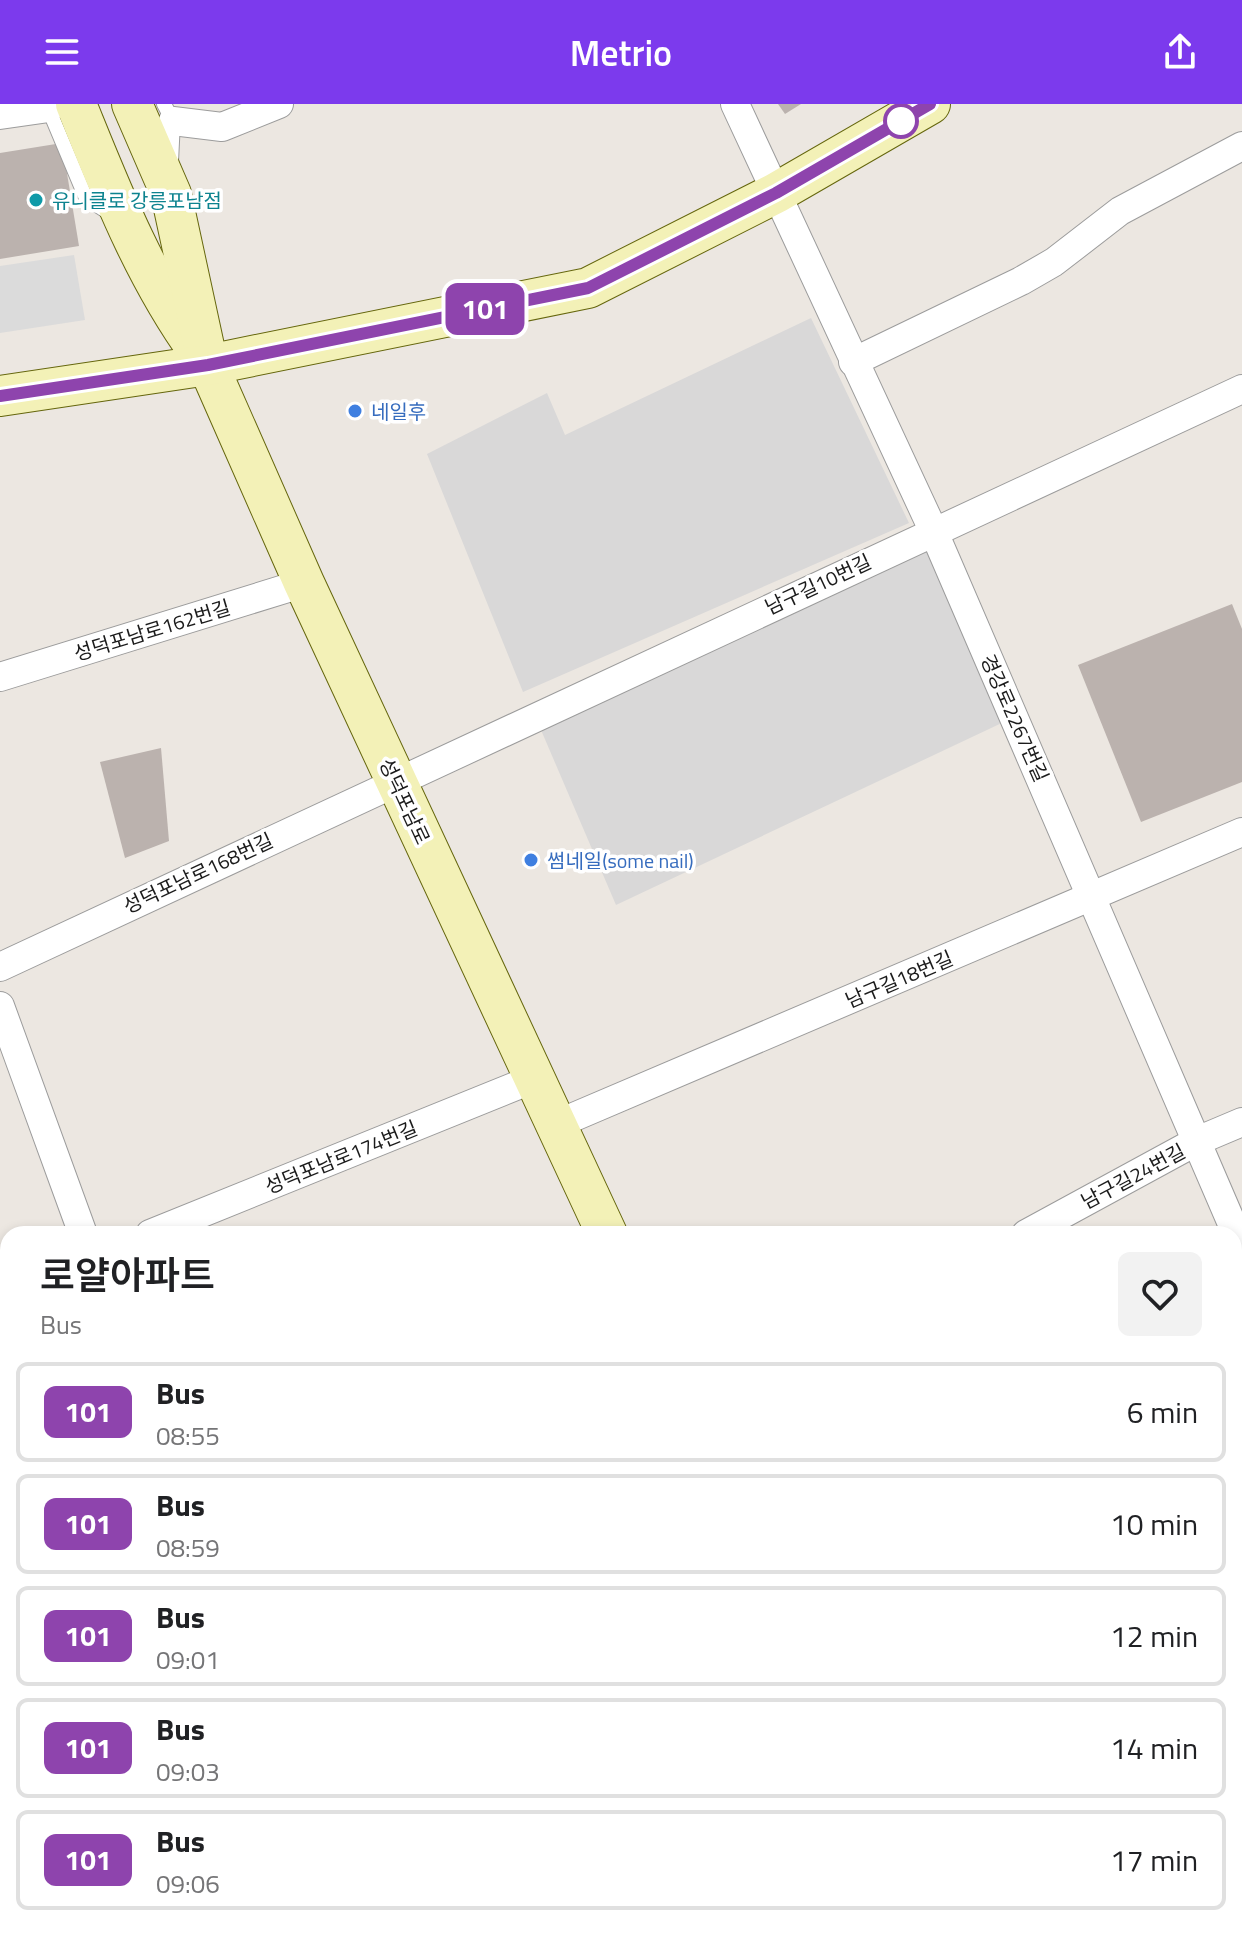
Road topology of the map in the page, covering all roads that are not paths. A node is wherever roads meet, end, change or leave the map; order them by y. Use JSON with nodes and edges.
{"nodes":[{"id":1,"x":132,"y":104,"type":"edge"},
{"id":2,"x":279,"y":104,"type":"edge"},
{"id":3,"x":735,"y":104,"type":"edge"},
{"id":4,"x":930,"y":104,"type":"edge"},
{"id":5,"x":57,"y":105,"type":"edge"},
{"id":6,"x":168,"y":112,"type":"edge"},
{"id":7,"x":0,"y":115,"type":"edge"},
{"id":8,"x":1242,"y":146,"type":"edge"},
{"id":9,"x":776,"y":193,"type":"junction"},
{"id":10,"x":171,"y":194,"type":"junction"},
{"id":11,"x":853,"y":362,"type":"junction"},
{"id":12,"x":208,"y":365,"type":"junction"},
{"id":13,"x":1242,"y":389,"type":"edge"},
{"id":14,"x":0,"y":396,"type":"edge"},
{"id":15,"x":933,"y":530,"type":"junction"},
{"id":16,"x":304,"y":583,"type":"junction"},
{"id":17,"x":0,"y":677,"type":"edge"},
{"id":18,"x":396,"y":780,"type":"junction"},
{"id":19,"x":1242,"y":832,"type":"edge"},
{"id":20,"x":1093,"y":896,"type":"junction"},
{"id":21,"x":0,"y":967,"type":"edge"},
{"id":22,"x":0,"y":1006,"type":"edge"},
{"id":23,"x":533,"y":1079,"type":"junction"},
{"id":24,"x":1242,"y":1122,"type":"edge"},
{"id":25,"x":555,"y":1125,"type":"junction"},
{"id":26,"x":1197,"y":1141,"type":"junction"},
{"id":27,"x":80,"y":1226,"type":"edge"},
{"id":28,"x":170,"y":1226,"type":"edge"},
{"id":29,"x":603,"y":1226,"type":"edge"},
{"id":30,"x":1041,"y":1226,"type":"edge"},
{"id":31,"x":1233,"y":1226,"type":"edge"}],
"edges":[{"from":1,"to":10,"type":"street","name":"성덕포남로"},
{"from":2,"to":6,"type":"street"},
{"from":3,"to":9,"type":"street","name":"경강로2267번길"},
{"from":4,"to":9,"type":"street"},
{"from":5,"to":7,"type":"street"},
{"from":5,"to":12,"type":"street","name":"성덕포남로"},
{"from":6,"to":10,"type":"lane"},
{"from":8,"to":11,"type":"street"},
{"from":9,"to":11,"type":"street","name":"경강로2267번길"},
{"from":9,"to":12,"type":"street"},
{"from":10,"to":12,"type":"street","name":"성덕포남로"},
{"from":11,"to":15,"type":"street","name":"경강로2267번길"},
{"from":12,"to":14,"type":"street"},
{"from":12,"to":16,"type":"street","name":"성덕포남로"},
{"from":13,"to":15,"type":"street","name":"남구길10번길"},
{"from":15,"to":18,"type":"street","name":"남구길10번길"},
{"from":15,"to":20,"type":"street","name":"경강로2267번길"},
{"from":16,"to":17,"type":"street","name":"성덕포남로162번길"},
{"from":16,"to":18,"type":"street","name":"성덕포남로"},
{"from":18,"to":21,"type":"street","name":"성덕포남로168번길"},
{"from":18,"to":23,"type":"street","name":"성덕포남로"},
{"from":19,"to":20,"type":"street","name":"남구길18번길"},
{"from":20,"to":25,"type":"street","name":"남구길18번길"},
{"from":20,"to":26,"type":"street","name":"경강로2267번길"},
{"from":22,"to":27,"type":"street"},
{"from":23,"to":25,"type":"street","name":"성덕포남로"},
{"from":23,"to":28,"type":"street","name":"성덕포남로174번길"},
{"from":24,"to":26,"type":"street","name":"남구길24번길"},
{"from":25,"to":29,"type":"street","name":"성덕포남로"},
{"from":26,"to":30,"type":"street","name":"남구길24번길"},
{"from":26,"to":31,"type":"street","name":"경강로2267번길"}]}
